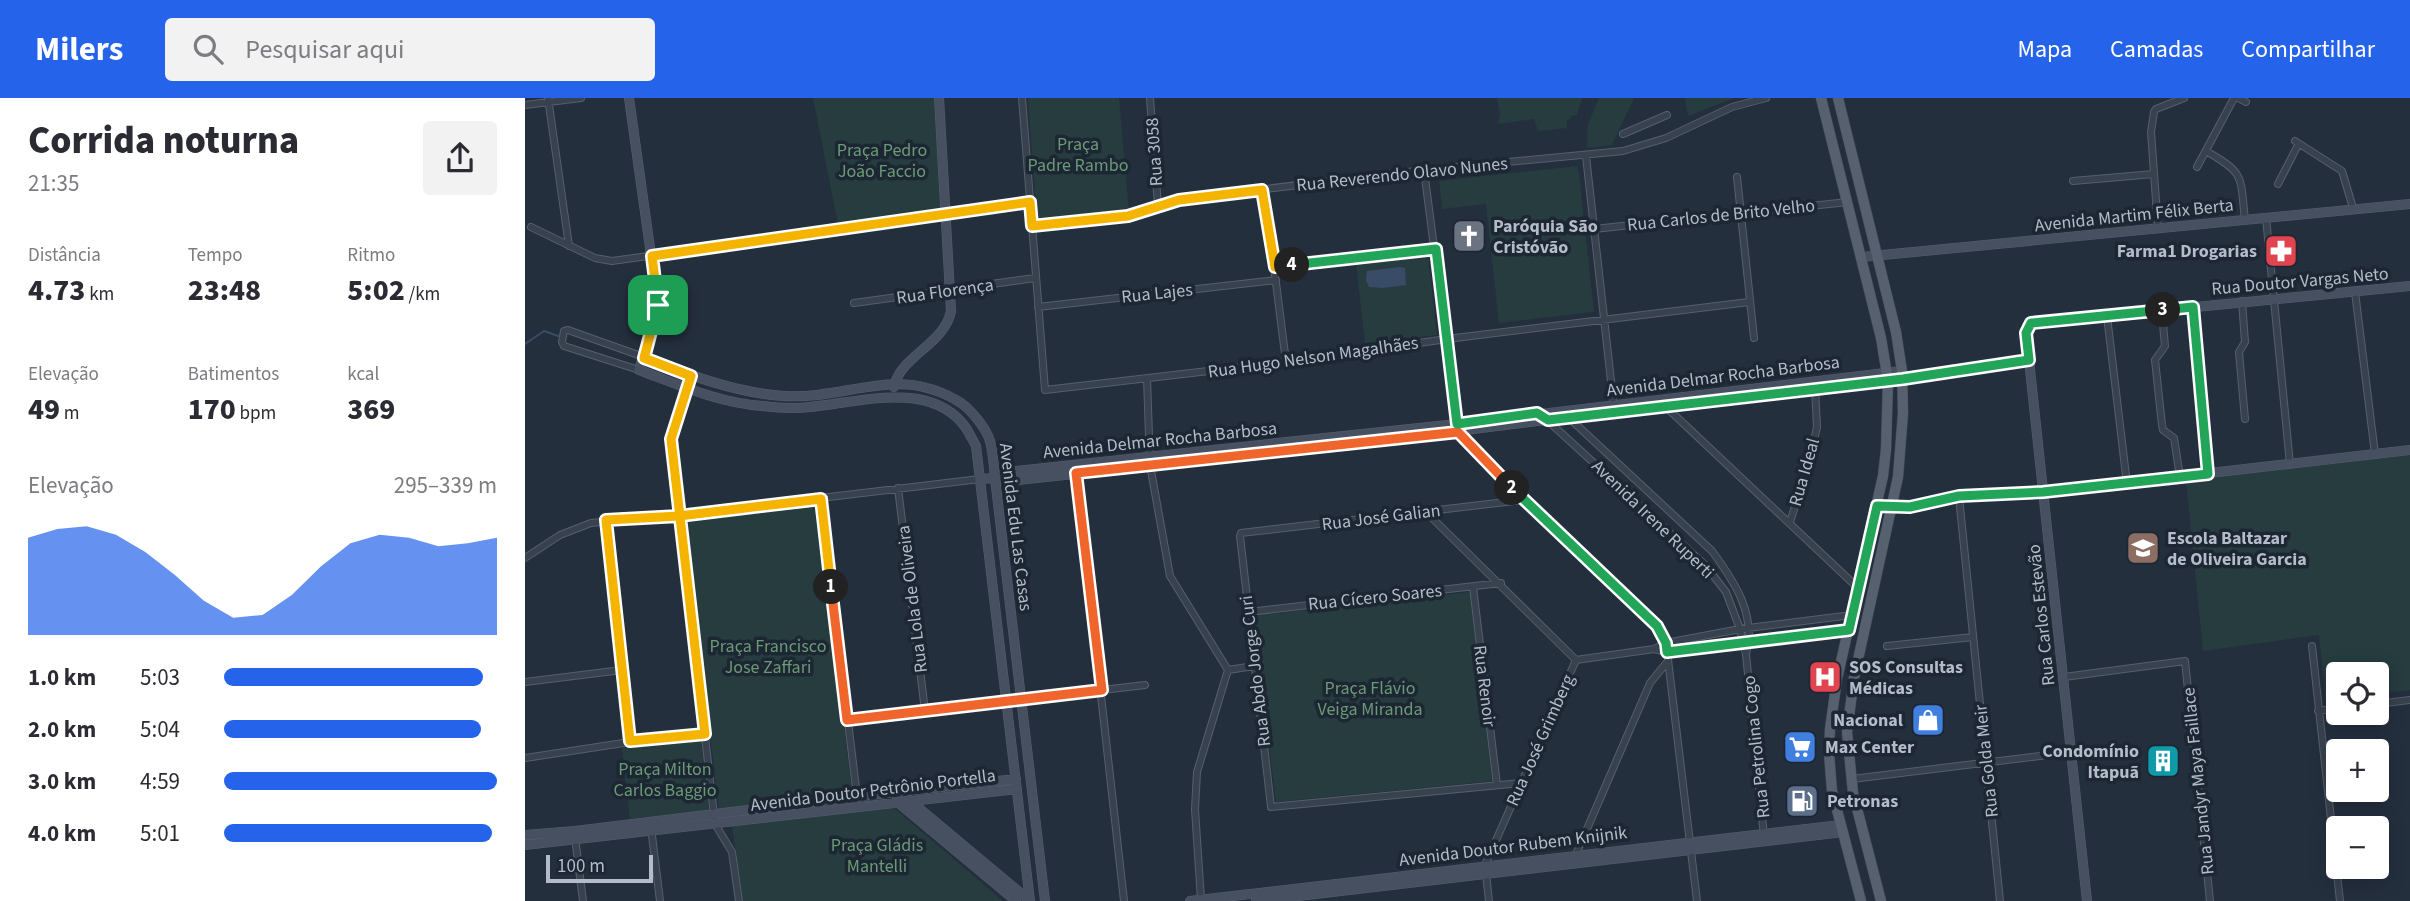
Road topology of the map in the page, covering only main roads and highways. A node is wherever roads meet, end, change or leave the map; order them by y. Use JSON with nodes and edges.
{"nodes":[{"id":1,"x":1821,"y":98,"type":"edge"},
{"id":2,"x":1838,"y":98,"type":"edge"},
{"id":3,"x":1861,"y":901,"type":"edge"},
{"id":4,"x":1881,"y":901,"type":"edge"}],
"edges":[{"from":1,"to":3,"type":"main road"},
{"from":2,"to":4,"type":"main road"}]}
